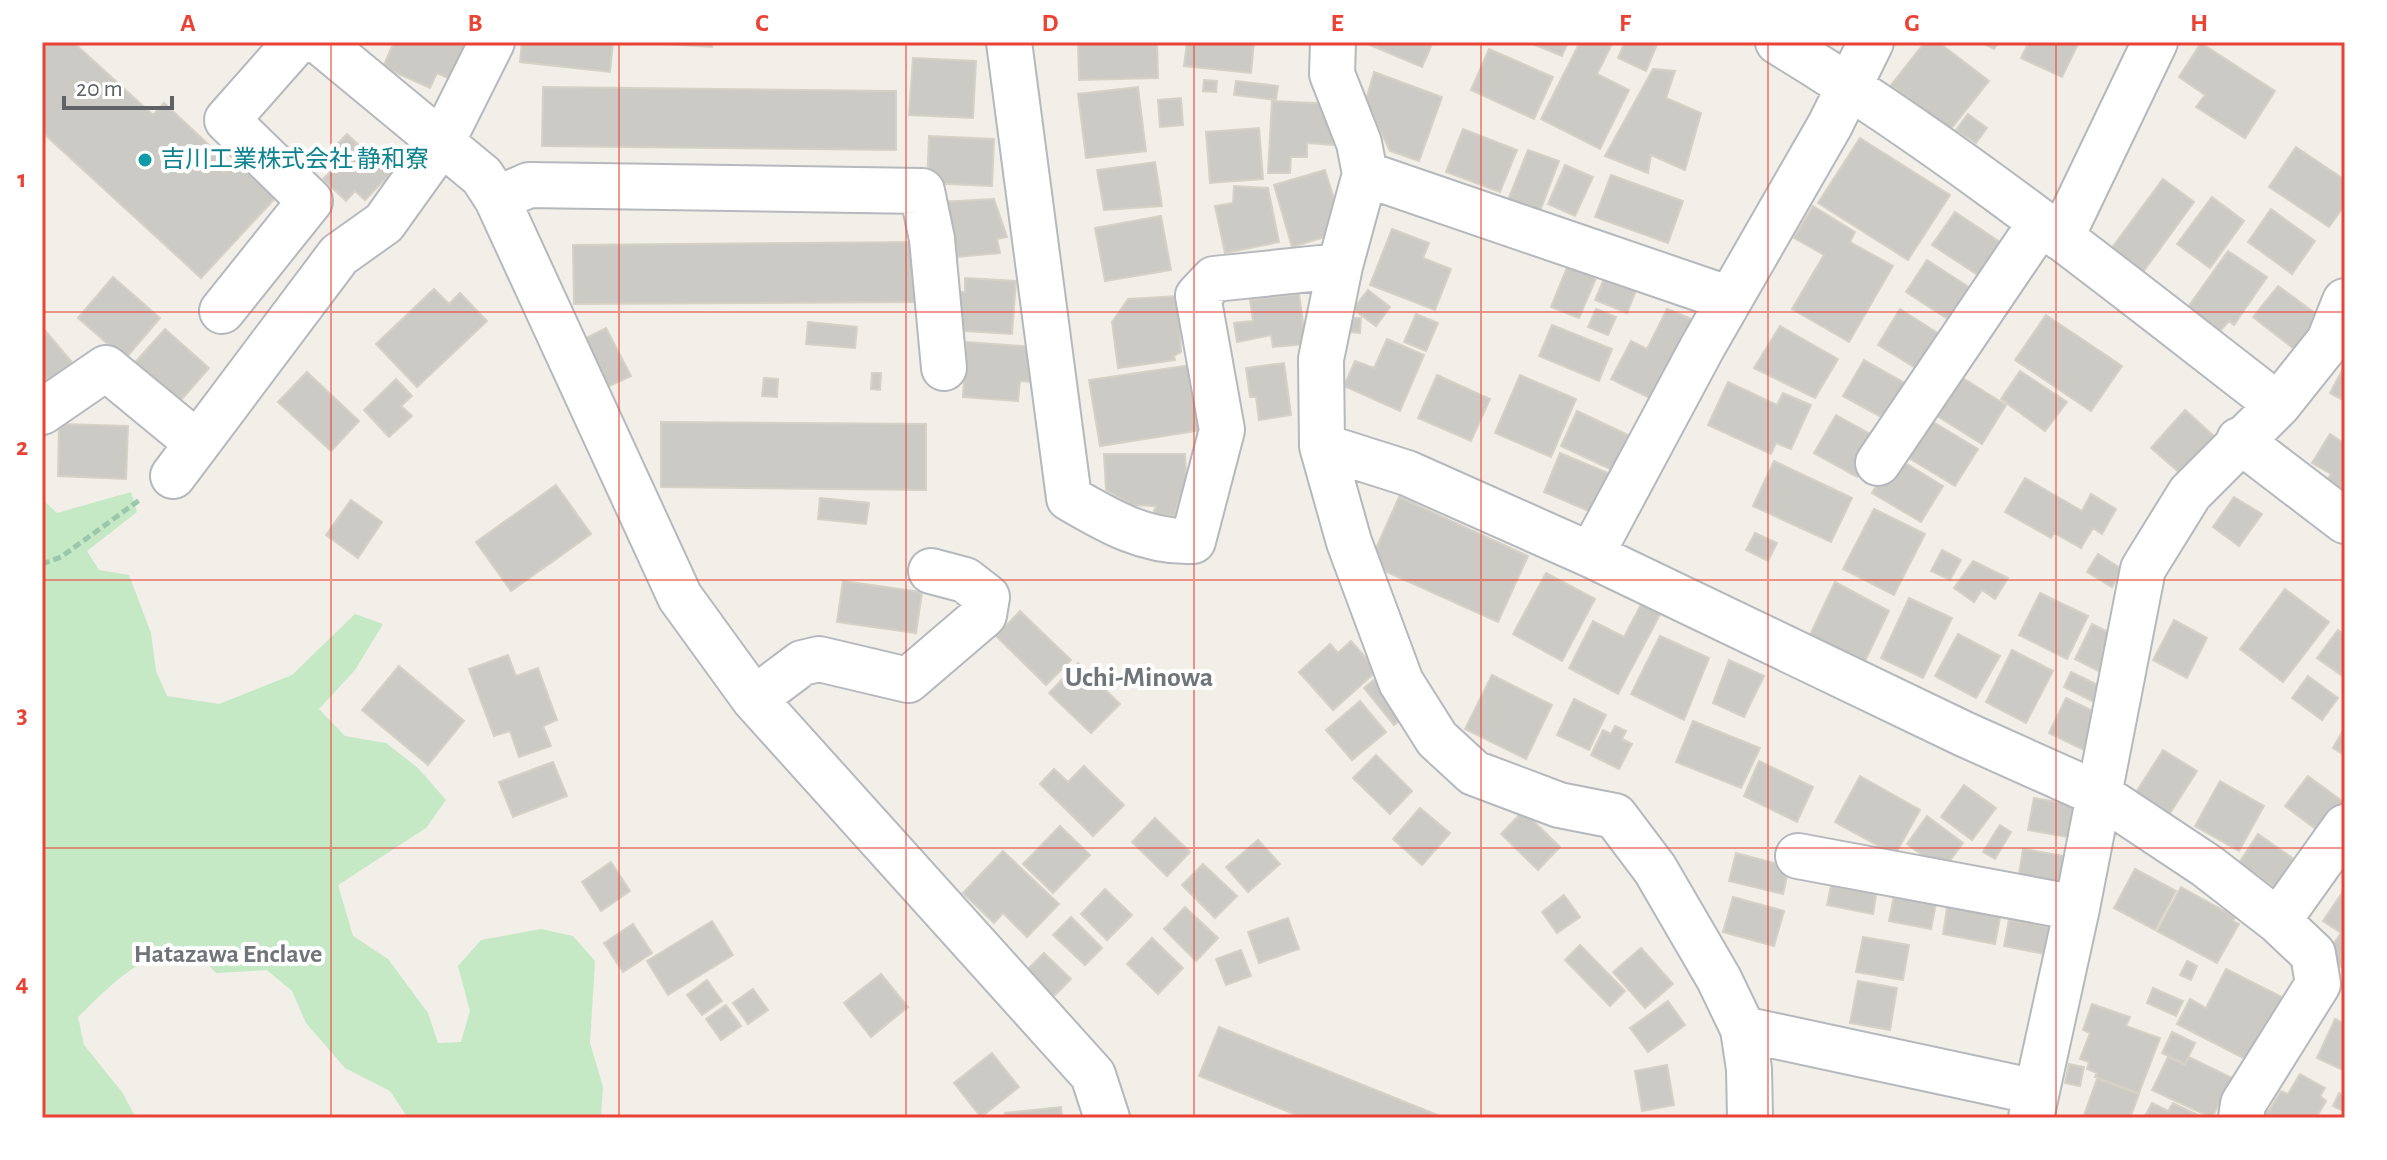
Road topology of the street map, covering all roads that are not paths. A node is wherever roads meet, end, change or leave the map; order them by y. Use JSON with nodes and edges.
{"nodes":[{"id":1,"x":296,"y":42,"type":"edge"},
{"id":2,"x":320,"y":42,"type":"edge"},
{"id":3,"x":492,"y":42,"type":"edge"},
{"id":4,"x":1009,"y":42,"type":"edge"},
{"id":5,"x":1333,"y":42,"type":"edge"},
{"id":6,"x":1778,"y":42,"type":"edge"},
{"id":7,"x":1871,"y":42,"type":"edge"},
{"id":8,"x":2155,"y":42,"type":"edge"},
{"id":9,"x":1850,"y":85,"type":"junction"},
{"id":10,"x":442,"y":142,"type":"junction"},
{"id":11,"x":1365,"y":174,"type":"junction"},
{"id":12,"x":497,"y":199,"type":"junction"},
{"id":13,"x":2051,"y":230,"type":"junction"},
{"id":14,"x":1340,"y":266,"type":"junction"},
{"id":15,"x":1730,"y":299,"type":"junction"},
{"id":16,"x":2345,"y":301,"type":"edge"},
{"id":17,"x":222,"y":311,"type":"dead end"},
{"id":18,"x":944,"y":368,"type":"dead end"},
{"id":19,"x":2278,"y":405,"type":"junction"},
{"id":20,"x":42,"y":412,"type":"edge"},
{"id":21,"x":2239,"y":440,"type":"junction"},
{"id":22,"x":1322,"y":446,"type":"junction"},
{"id":23,"x":1878,"y":463,"type":"dead end"},
{"id":24,"x":2345,"y":521,"type":"edge"},
{"id":25,"x":1591,"y":555,"type":"junction"},
{"id":26,"x":931,"y":571,"type":"dead end"},
{"id":27,"x":754,"y":699,"type":"junction"},
{"id":28,"x":2100,"y":795,"type":"junction"},
{"id":29,"x":2345,"y":827,"type":"edge"},
{"id":30,"x":1798,"y":856,"type":"dead end"},
{"id":31,"x":2077,"y":908,"type":"junction"},
{"id":32,"x":2278,"y":921,"type":"junction"},
{"id":33,"x":1743,"y":1029,"type":"junction"},
{"id":34,"x":2033,"y":1105,"type":"edge"},
{"id":35,"x":1107,"y":1118,"type":"edge"},
{"id":36,"x":1750,"y":1118,"type":"edge"},
{"id":37,"x":2241,"y":1118,"type":"edge"}],
"edges":[{"from":1,"to":17,"type":"street"},
{"from":2,"to":10,"type":"street"},
{"from":3,"to":10,"type":"street"},
{"from":4,"to":14,"type":"street"},
{"from":5,"to":11,"type":"street"},
{"from":6,"to":9,"type":"street"},
{"from":7,"to":9,"type":"street"},
{"from":8,"to":13,"type":"street"},
{"from":9,"to":13,"type":"street"},
{"from":9,"to":15,"type":"street"},
{"from":10,"to":12,"type":"street"},
{"from":10,"to":20,"type":"street"},
{"from":11,"to":14,"type":"street"},
{"from":11,"to":15,"type":"street"},
{"from":12,"to":18,"type":"street"},
{"from":12,"to":27,"type":"street"},
{"from":13,"to":19,"type":"street"},
{"from":13,"to":23,"type":"street"},
{"from":14,"to":22,"type":"street"},
{"from":15,"to":25,"type":"street"},
{"from":16,"to":19,"type":"street"},
{"from":19,"to":21,"type":"street"},
{"from":21,"to":24,"type":"street"},
{"from":21,"to":28,"type":"street"},
{"from":22,"to":25,"type":"street"},
{"from":22,"to":33,"type":"street"},
{"from":25,"to":28,"type":"street"},
{"from":26,"to":27,"type":"street"},
{"from":27,"to":35,"type":"street"},
{"from":28,"to":31,"type":"street"},
{"from":28,"to":32,"type":"street"},
{"from":29,"to":32,"type":"street"},
{"from":30,"to":31,"type":"street"},
{"from":31,"to":34,"type":"street"},
{"from":32,"to":37,"type":"street"},
{"from":33,"to":34,"type":"street"},
{"from":33,"to":36,"type":"street"}]}
